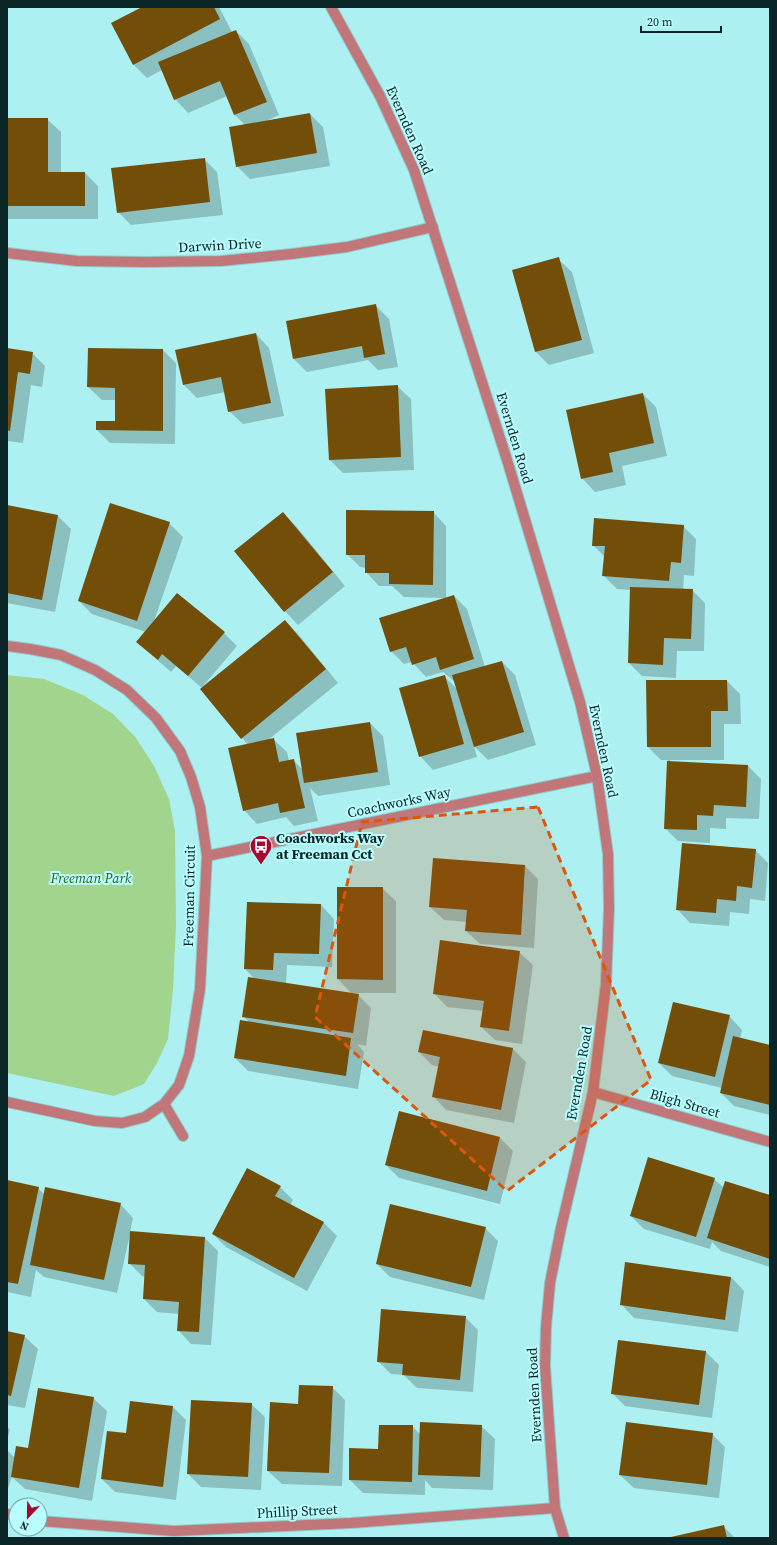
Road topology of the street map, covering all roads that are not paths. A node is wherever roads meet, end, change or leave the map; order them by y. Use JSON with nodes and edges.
{"nodes":[{"id":1,"x":331,"y":7,"type":"edge"},
{"id":2,"x":433,"y":227,"type":"junction"},
{"id":3,"x":7,"y":253,"type":"edge"},
{"id":4,"x":7,"y":646,"type":"edge"},
{"id":5,"x":597,"y":776,"type":"junction"},
{"id":6,"x":207,"y":856,"type":"junction"},
{"id":7,"x":593,"y":1092,"type":"junction"},
{"id":8,"x":7,"y":1102,"type":"edge"},
{"id":9,"x":164,"y":1104,"type":"junction"},
{"id":10,"x":183,"y":1136,"type":"dead end"},
{"id":11,"x":770,"y":1142,"type":"edge"},
{"id":12,"x":555,"y":1508,"type":"junction"},
{"id":13,"x":48,"y":1521,"type":"edge"},
{"id":14,"x":174,"y":1535,"type":"edge"},
{"id":15,"x":564,"y":1538,"type":"edge"}],
"edges":[{"from":1,"to":2,"type":"street","name":"Evernden Road"},
{"from":2,"to":3,"type":"street","name":"Darwin Drive"},
{"from":2,"to":5,"type":"street","name":"Evernden Road"},
{"from":4,"to":6,"type":"street","name":"Freeman Circuit"},
{"from":5,"to":6,"type":"street","name":"Coachworks Way"},
{"from":5,"to":7,"type":"street","name":"Evernden Road"},
{"from":6,"to":9,"type":"street","name":"Freeman Circuit"},
{"from":7,"to":11,"type":"street","name":"Bligh Street"},
{"from":7,"to":12,"type":"street","name":"Evernden Road"},
{"from":8,"to":9,"type":"street","name":"Freeman Circuit"},
{"from":9,"to":10,"type":"street"},
{"from":12,"to":14,"type":"street","name":"Phillip Street"},
{"from":12,"to":15,"type":"street","name":"Evernden Road"},
{"from":13,"to":14,"type":"street","name":"Phillip Street"}]}
